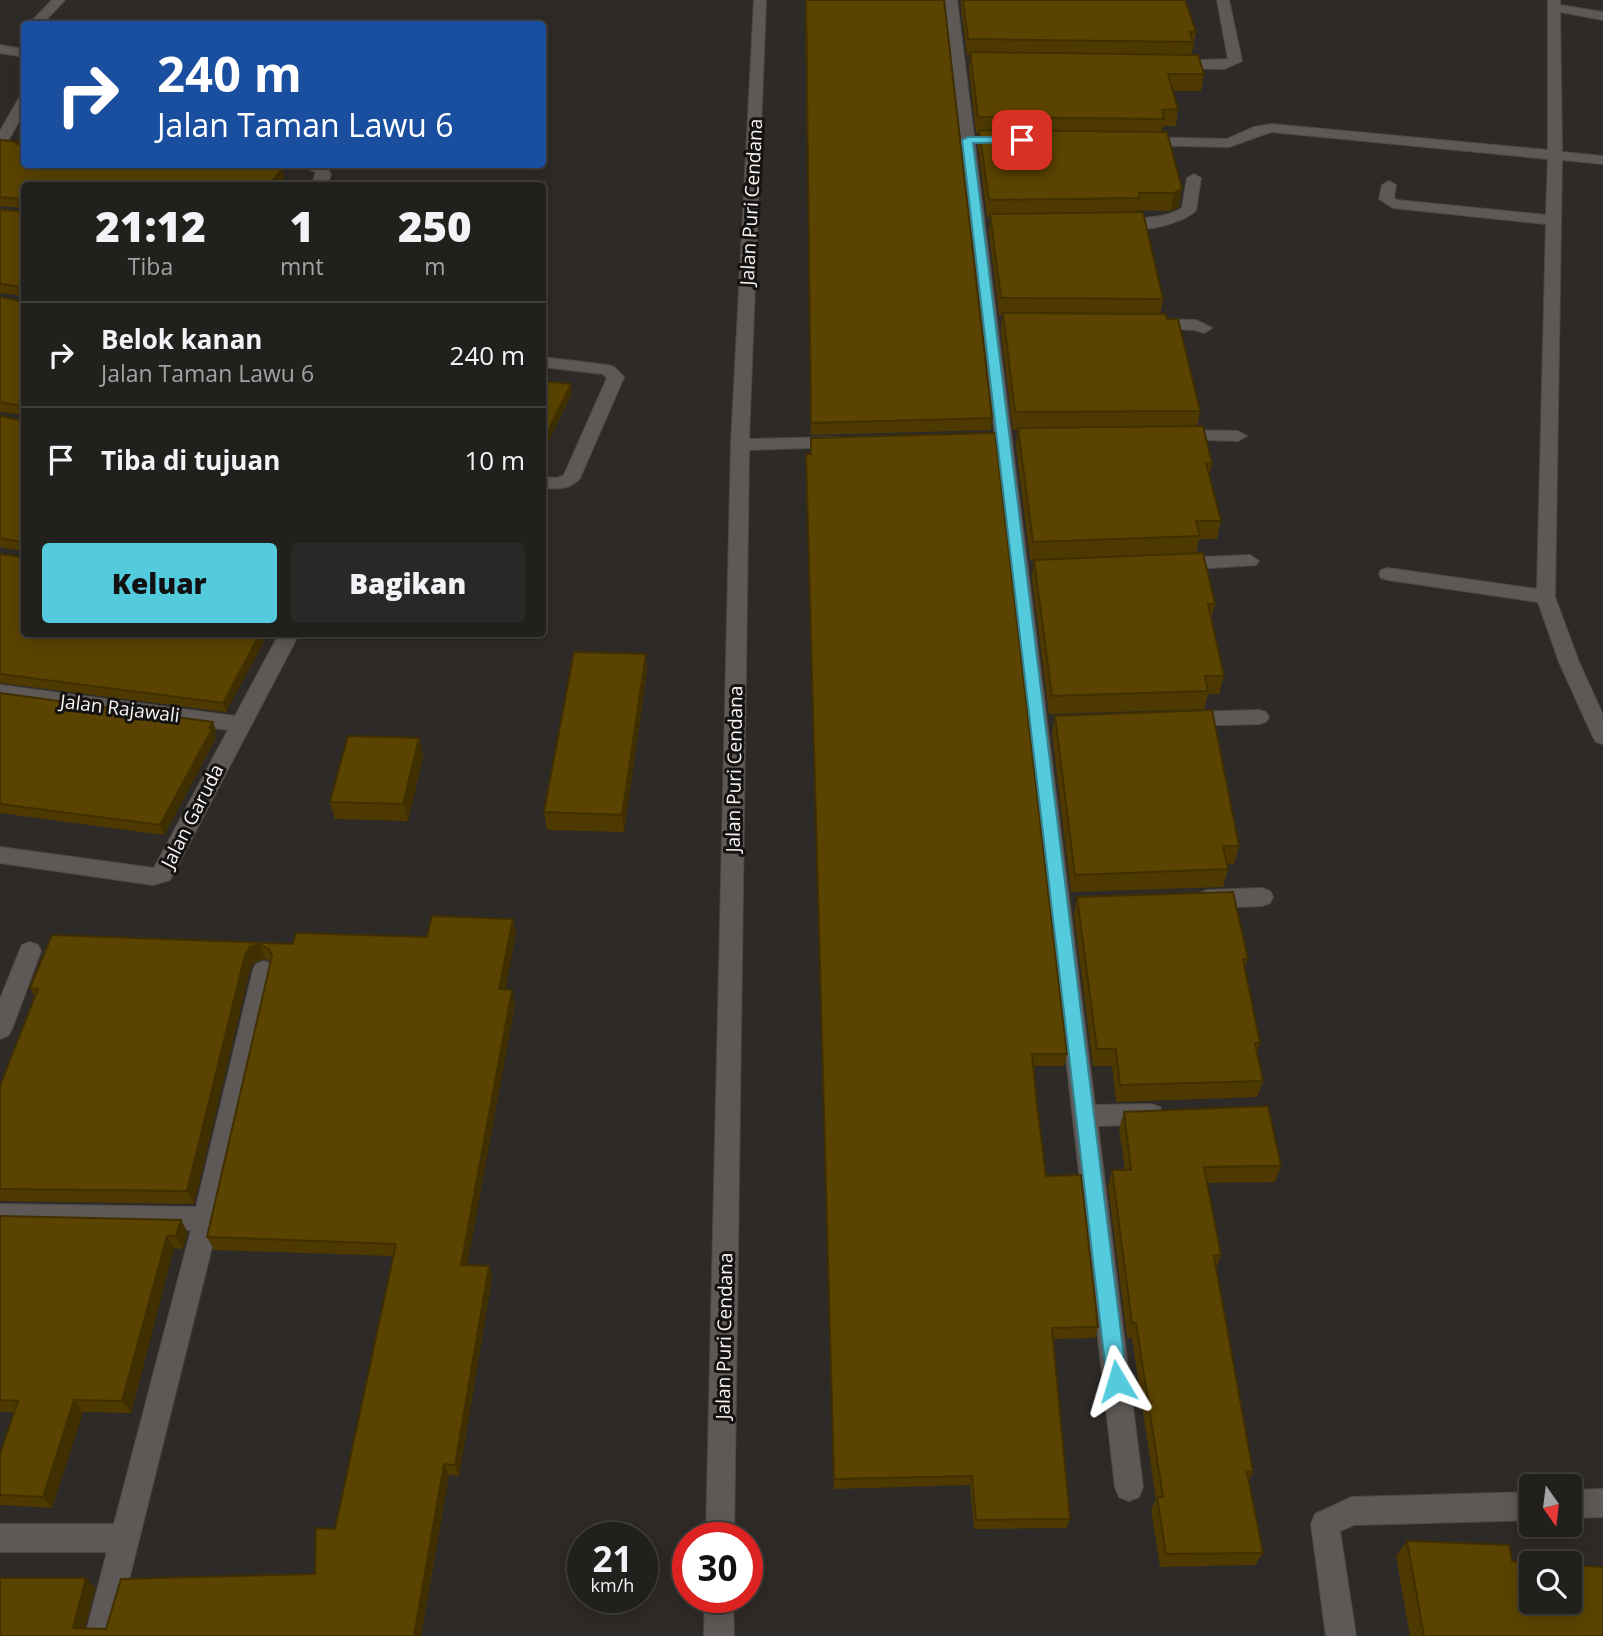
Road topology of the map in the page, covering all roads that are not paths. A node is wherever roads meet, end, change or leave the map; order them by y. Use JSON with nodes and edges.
{"nodes":[{"id":1,"x":59,"y":0,"type":"edge"},
{"id":2,"x":760,"y":0,"type":"edge"},
{"id":3,"x":951,"y":0,"type":"edge"},
{"id":4,"x":1223,"y":0,"type":"edge"},
{"id":5,"x":1554,"y":4,"type":"edge"},
{"id":6,"x":1603,"y":16,"type":"edge"},
{"id":7,"x":38,"y":21,"type":"edge"},
{"id":8,"x":1162,"y":65,"type":"edge"},
{"id":9,"x":21,"y":106,"type":"edge"},
{"id":10,"x":2,"y":136,"type":"edge"},
{"id":11,"x":21,"y":138,"type":"edge"},
{"id":12,"x":1130,"y":141,"type":"edge"},
{"id":13,"x":1555,"y":156,"type":"junction"},
{"id":14,"x":1603,"y":160,"type":"edge"},
{"id":15,"x":318,"y":168,"type":"edge"},
{"id":16,"x":1194,"y":178,"type":"dead end"},
{"id":17,"x":320,"y":182,"type":"edge"},
{"id":18,"x":1389,"y":185,"type":"dead end"},
{"id":19,"x":1553,"y":220,"type":"junction"},
{"id":20,"x":1095,"y":224,"type":"edge"},
{"id":21,"x":1137,"y":324,"type":"edge"},
{"id":22,"x":1204,"y":328,"type":"dead end"},
{"id":23,"x":546,"y":362,"type":"edge"},
{"id":24,"x":1157,"y":435,"type":"edge"},
{"id":25,"x":1238,"y":436,"type":"dead end"},
{"id":26,"x":857,"y":442,"type":"edge"},
{"id":27,"x":740,"y":445,"type":"junction"},
{"id":28,"x":546,"y":482,"type":"edge"},
{"id":29,"x":1250,"y":561,"type":"dead end"},
{"id":30,"x":1156,"y":565,"type":"edge"},
{"id":31,"x":1388,"y":574,"type":"dead end"},
{"id":32,"x":1546,"y":597,"type":"junction"},
{"id":33,"x":287,"y":637,"type":"edge"},
{"id":34,"x":0,"y":692,"type":"edge"},
{"id":35,"x":1259,"y":717,"type":"dead end"},
{"id":36,"x":1163,"y":720,"type":"edge"},
{"id":37,"x":239,"y":724,"type":"junction"},
{"id":38,"x":1603,"y":737,"type":"edge"},
{"id":39,"x":0,"y":855,"type":"edge"},
{"id":40,"x":1262,"y":897,"type":"dead end"},
{"id":41,"x":1181,"y":900,"type":"edge"},
{"id":42,"x":30,"y":951,"type":"dead end"},
{"id":43,"x":264,"y":970,"type":"edge"},
{"id":44,"x":0,"y":1029,"type":"edge"},
{"id":45,"x":1181,"y":1113,"type":"edge"},
{"id":46,"x":1086,"y":1116,"type":"junction"},
{"id":47,"x":0,"y":1215,"type":"edge"},
{"id":48,"x":206,"y":1219,"type":"junction"},
{"id":49,"x":1129,"y":1487,"type":"dead end"},
{"id":50,"x":1603,"y":1503,"type":"edge"},
{"id":51,"x":1582,"y":1504,"type":"edge"},
{"id":52,"x":1519,"y":1506,"type":"edge"},
{"id":53,"x":720,"y":1522,"type":"edge"},
{"id":54,"x":0,"y":1538,"type":"edge"},
{"id":55,"x":126,"y":1538,"type":"junction"},
{"id":56,"x":719,"y":1613,"type":"edge"},
{"id":57,"x":100,"y":1636,"type":"edge"},
{"id":58,"x":719,"y":1636,"type":"edge"},
{"id":59,"x":1341,"y":1636,"type":"edge"}],
"edges":[{"from":1,"to":7,"type":"street"},
{"from":2,"to":27,"type":"street","name":"Jalan Puri Cendana"},
{"from":3,"to":46,"type":"street"},
{"from":4,"to":8,"type":"street"},
{"from":5,"to":6,"type":"street"},
{"from":5,"to":13,"type":"street"},
{"from":9,"to":10,"type":"street"},
{"from":10,"to":11,"type":"street"},
{"from":12,"to":13,"type":"street"},
{"from":13,"to":14,"type":"street"},
{"from":13,"to":19,"type":"street"},
{"from":15,"to":17,"type":"street"},
{"from":16,"to":20,"type":"street"},
{"from":18,"to":19,"type":"street"},
{"from":19,"to":32,"type":"street"},
{"from":21,"to":22,"type":"street"},
{"from":23,"to":28,"type":"street"},
{"from":24,"to":25,"type":"street"},
{"from":26,"to":27,"type":"street"},
{"from":27,"to":53,"type":"street","name":"Jalan Puri Cendana"},
{"from":29,"to":30,"type":"street"},
{"from":31,"to":32,"type":"street"},
{"from":32,"to":38,"type":"street"},
{"from":33,"to":37,"type":"street"},
{"from":34,"to":37,"type":"street","name":"Jalan Rajawali"},
{"from":35,"to":36,"type":"street"},
{"from":37,"to":39,"type":"street","name":"Jalan Garuda"},
{"from":40,"to":41,"type":"street"},
{"from":42,"to":44,"type":"street"},
{"from":43,"to":48,"type":"street"},
{"from":45,"to":46,"type":"street"},
{"from":46,"to":49,"type":"street"},
{"from":47,"to":48,"type":"street"},
{"from":48,"to":55,"type":"street"},
{"from":50,"to":51,"type":"street"},
{"from":52,"to":59,"type":"street"},
{"from":54,"to":55,"type":"street"},
{"from":55,"to":57,"type":"street"},
{"from":56,"to":58,"type":"street"}]}
